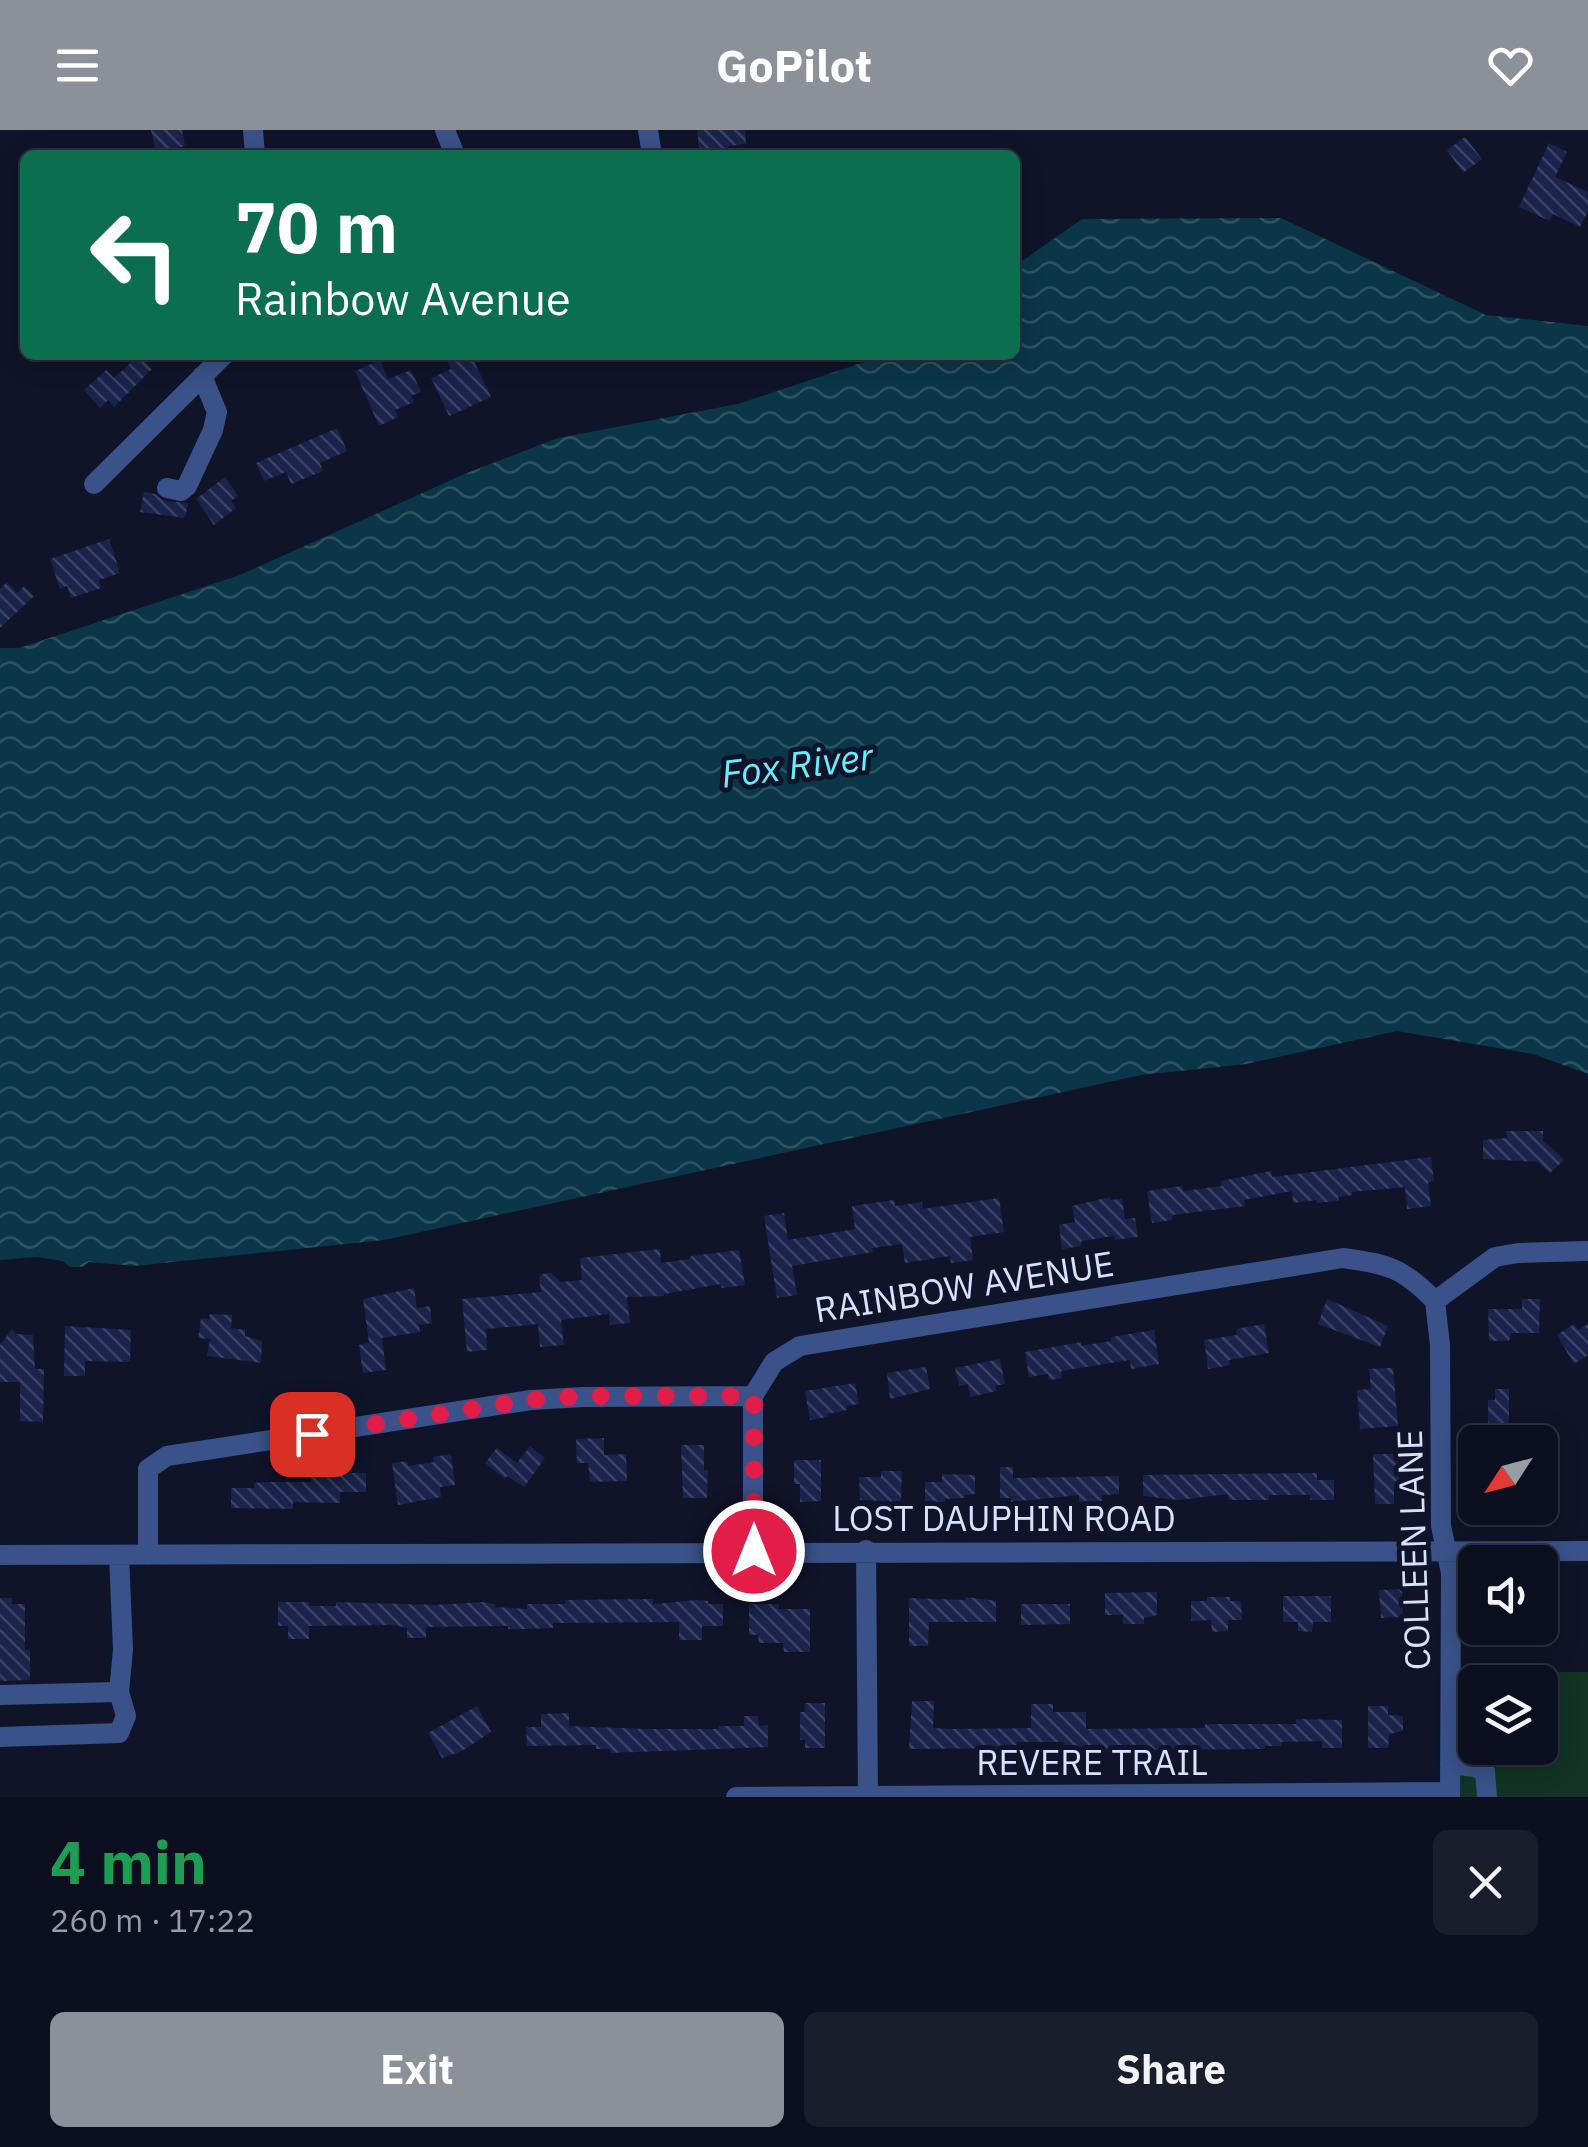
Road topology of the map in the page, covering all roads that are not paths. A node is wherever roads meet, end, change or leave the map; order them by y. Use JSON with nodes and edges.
{"nodes":[{"id":1,"x":219,"y":360,"type":"edge"},
{"id":2,"x":202,"y":376,"type":"junction"},
{"id":3,"x":94,"y":484,"type":"dead end"},
{"id":4,"x":166,"y":488,"type":"dead end"},
{"id":5,"x":1588,"y":1251,"type":"edge"},
{"id":6,"x":1435,"y":1301,"type":"junction"},
{"id":7,"x":754,"y":1396,"type":"junction"},
{"id":8,"x":866,"y":1550,"type":"junction"},
{"id":9,"x":1588,"y":1550,"type":"edge"},
{"id":10,"x":754,"y":1551,"type":"junction"},
{"id":11,"x":1446,"y":1552,"type":"junction"},
{"id":12,"x":0,"y":1554,"type":"edge"},
{"id":13,"x":148,"y":1554,"type":"junction"},
{"id":14,"x":119,"y":1555,"type":"junction"},
{"id":15,"x":119,"y":1692,"type":"junction"},
{"id":16,"x":0,"y":1696,"type":"edge"},
{"id":17,"x":0,"y":1737,"type":"edge"},
{"id":18,"x":1450,"y":1764,"type":"junction"},
{"id":19,"x":1450,"y":1795,"type":"edge"},
{"id":20,"x":868,"y":1796,"type":"edge"},
{"id":21,"x":1213,"y":1796,"type":"edge"},
{"id":22,"x":736,"y":1797,"type":"edge"},
{"id":23,"x":1487,"y":1797,"type":"edge"}],
"edges":[{"from":1,"to":2,"type":"street"},
{"from":2,"to":3,"type":"street"},
{"from":2,"to":4,"type":"street"},
{"from":5,"to":6,"type":"street"},
{"from":6,"to":7,"type":"street","name":"RAINBOW AVENUE"},
{"from":6,"to":11,"type":"street","name":"COLLEEN LANE"},
{"from":7,"to":10,"type":"street"},
{"from":7,"to":13,"type":"street"},
{"from":8,"to":10,"type":"street","name":"LOST DAUPHIN ROAD"},
{"from":8,"to":11,"type":"street","name":"LOST DAUPHIN ROAD"},
{"from":8,"to":20,"type":"street"},
{"from":9,"to":11,"type":"street","name":"LOST DAUPHIN ROAD"},
{"from":10,"to":13,"type":"street","name":"LOST DAUPHIN ROAD"},
{"from":11,"to":18,"type":"street","name":"COLLEEN LANE"},
{"from":12,"to":14,"type":"street","name":"LOST DAUPHIN ROAD"},
{"from":13,"to":14,"type":"street","name":"LOST DAUPHIN ROAD"},
{"from":14,"to":15,"type":"street"},
{"from":15,"to":16,"type":"street"},
{"from":15,"to":17,"type":"street"},
{"from":18,"to":19,"type":"street","name":"COLLEEN LANE"},
{"from":18,"to":23,"type":"street"},
{"from":19,"to":21,"type":"street","name":"REVERE TRAIL"},
{"from":20,"to":21,"type":"street","name":"REVERE TRAIL"},
{"from":20,"to":22,"type":"street","name":"REVERE TRAIL"}]}
